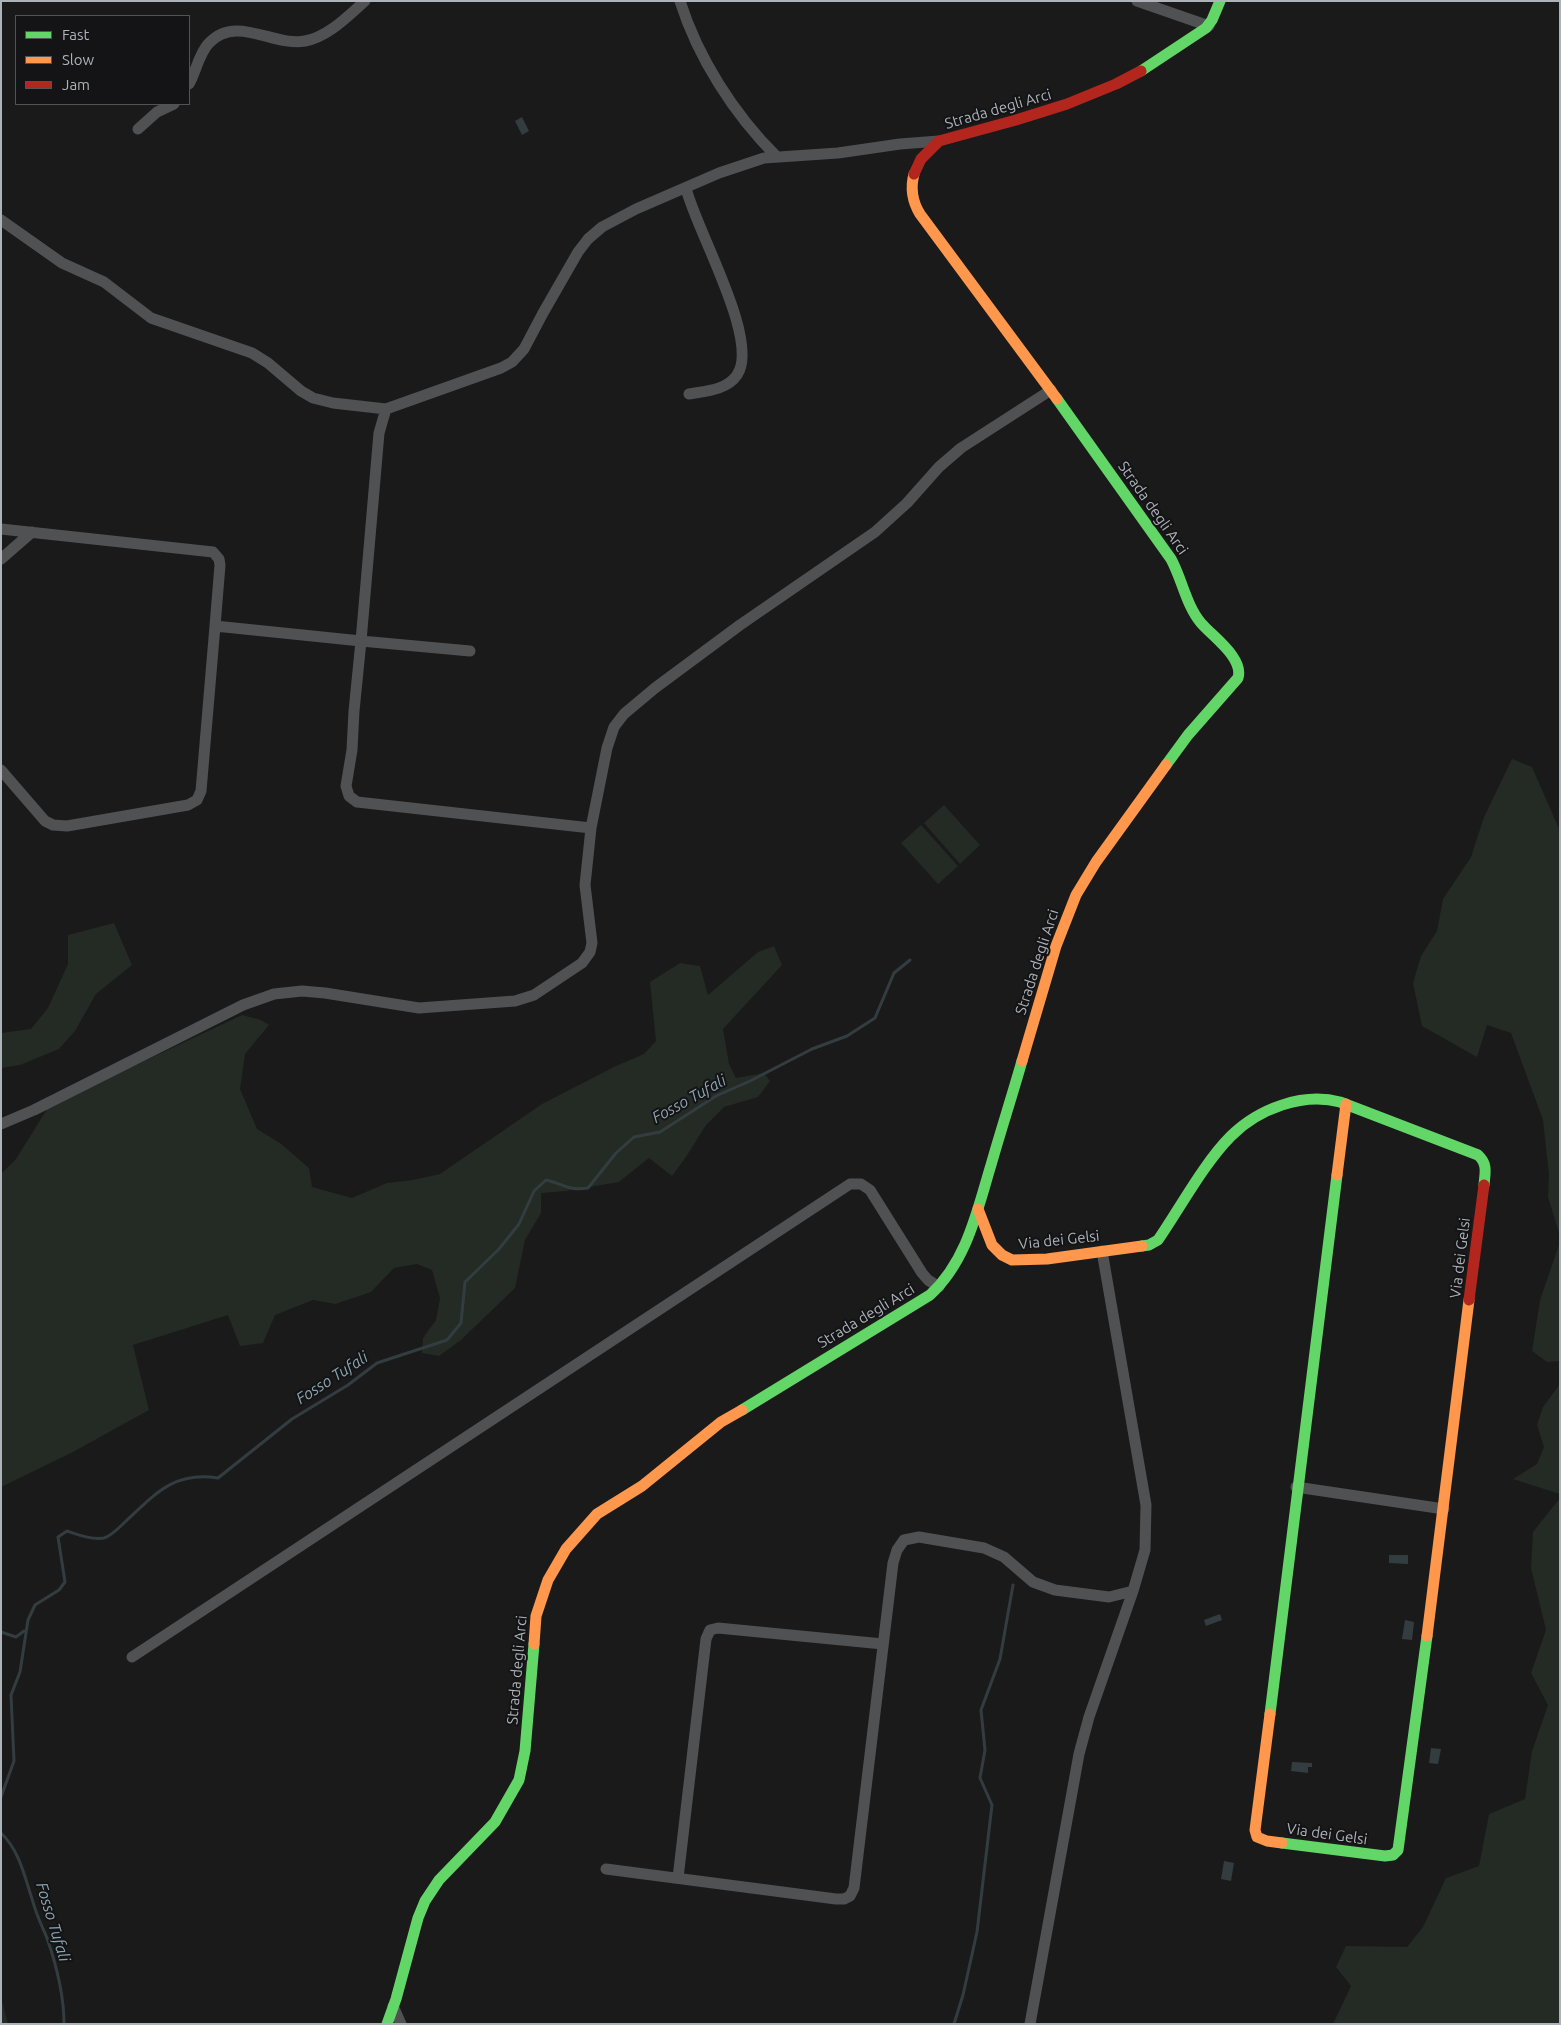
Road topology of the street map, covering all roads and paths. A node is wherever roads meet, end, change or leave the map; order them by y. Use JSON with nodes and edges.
{"nodes":[{"id":1,"x":365,"y":1,"type":"edge"},
{"id":2,"x":680,"y":1,"type":"edge"},
{"id":3,"x":1137,"y":1,"type":"edge"},
{"id":4,"x":1220,"y":1,"type":"edge"},
{"id":5,"x":1209,"y":26,"type":"junction"},
{"id":6,"x":190,"y":82,"type":"edge"},
{"id":7,"x":172,"y":105,"type":"edge"},
{"id":8,"x":138,"y":129,"type":"dead end"},
{"id":9,"x":939,"y":141,"type":"junction"},
{"id":10,"x":776,"y":156,"type":"junction"},
{"id":11,"x":686,"y":188,"type":"junction"},
{"id":12,"x":1,"y":220,"type":"edge"},
{"id":13,"x":1051,"y":390,"type":"junction"},
{"id":14,"x":689,"y":394,"type":"dead end"},
{"id":15,"x":386,"y":409,"type":"junction"},
{"id":16,"x":1,"y":529,"type":"edge"},
{"id":17,"x":32,"y":532,"type":"junction"},
{"id":18,"x":1,"y":559,"type":"edge"},
{"id":19,"x":215,"y":626,"type":"junction"},
{"id":20,"x":361,"y":641,"type":"junction"},
{"id":21,"x":470,"y":651,"type":"dead end"},
{"id":22,"x":1,"y":770,"type":"edge"},
{"id":23,"x":591,"y":828,"type":"junction"},
{"id":24,"x":1346,"y":1104,"type":"junction"},
{"id":25,"x":1,"y":1124,"type":"edge"},
{"id":26,"x":978,"y":1209,"type":"junction"},
{"id":27,"x":1102,"y":1251,"type":"junction"},
{"id":28,"x":939,"y":1288,"type":"junction"},
{"id":29,"x":1296,"y":1487,"type":"junction"},
{"id":30,"x":1444,"y":1509,"type":"junction"},
{"id":31,"x":1133,"y":1591,"type":"junction"},
{"id":32,"x":883,"y":1644,"type":"junction"},
{"id":33,"x":132,"y":1657,"type":"dead end"},
{"id":34,"x":606,"y":1869,"type":"dead end"},
{"id":35,"x":678,"y":1878,"type":"junction"},
{"id":36,"x":393,"y":2006,"type":"junction"},
{"id":37,"x":387,"y":2024,"type":"edge"},
{"id":38,"x":401,"y":2024,"type":"edge"},
{"id":39,"x":1030,"y":2024,"type":"edge"}],
"edges":[{"from":1,"to":6,"type":"street"},
{"from":2,"to":10,"type":"street"},
{"from":3,"to":5,"type":"street"},
{"from":4,"to":5,"type":"street"},
{"from":5,"to":9,"type":"street","name":"Strada degli Arci"},
{"from":7,"to":8,"type":"street"},
{"from":9,"to":10,"type":"street"},
{"from":9,"to":13,"type":"street","name":"Strada degli Arci"},
{"from":10,"to":11,"type":"street"},
{"from":11,"to":14,"type":"street"},
{"from":11,"to":15,"type":"street"},
{"from":12,"to":15,"type":"street"},
{"from":13,"to":23,"type":"street"},
{"from":13,"to":26,"type":"street","name":"Strada degli Arci"},
{"from":15,"to":20,"type":"street"},
{"from":16,"to":17,"type":"street"},
{"from":17,"to":18,"type":"street"},
{"from":17,"to":19,"type":"street"},
{"from":19,"to":20,"type":"street"},
{"from":19,"to":22,"type":"street"},
{"from":20,"to":21,"type":"street"},
{"from":20,"to":23,"type":"street"},
{"from":23,"to":25,"type":"street"},
{"from":24,"to":27,"type":"street","name":"Via dei Gelsi"},
{"from":24,"to":29,"type":"street","name":"Via dei Gelsi"},
{"from":24,"to":30,"type":"street","name":"Via dei Gelsi"},
{"from":26,"to":27,"type":"street","name":"Via dei Gelsi"},
{"from":26,"to":28,"type":"street","name":"Strada degli Arci"},
{"from":27,"to":31,"type":"street"},
{"from":28,"to":33,"type":"street"},
{"from":28,"to":36,"type":"street","name":"Strada degli Arci"},
{"from":29,"to":30,"type":"street"},
{"from":29,"to":30,"type":"street","name":"Via dei Gelsi"},
{"from":31,"to":32,"type":"street"},
{"from":31,"to":39,"type":"street"},
{"from":32,"to":35,"type":"street"},
{"from":32,"to":35,"type":"street"},
{"from":34,"to":35,"type":"street"},
{"from":36,"to":37,"type":"street","name":"Strada degli Arci"},
{"from":36,"to":38,"type":"street"}]}
